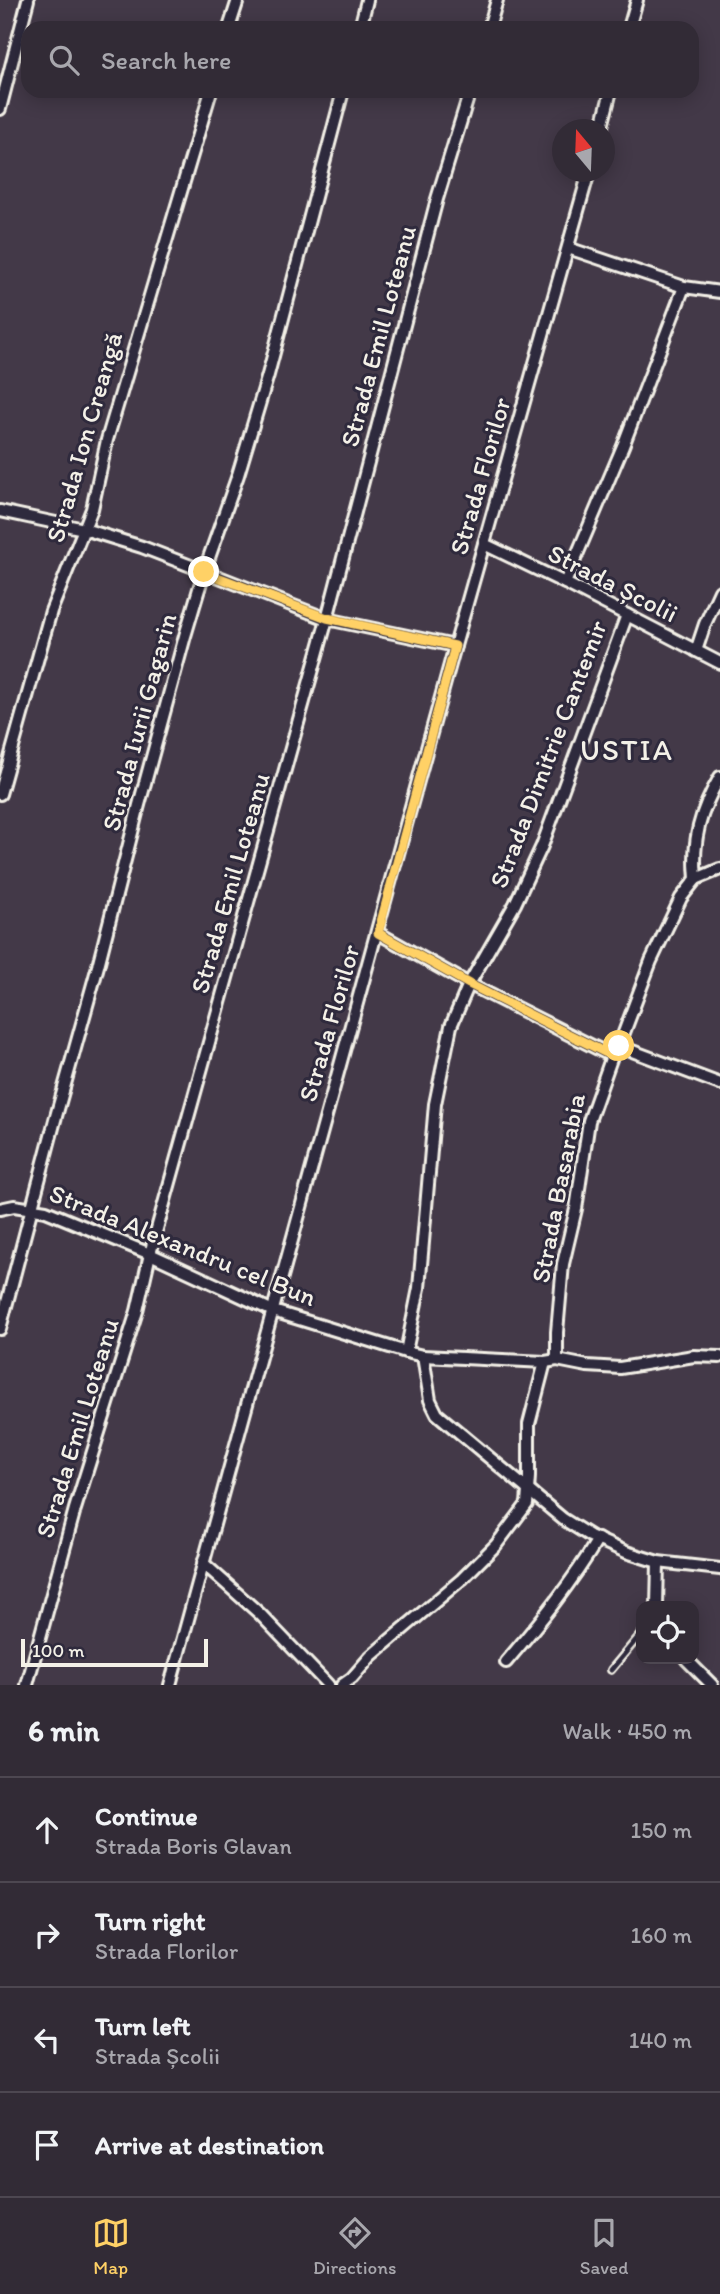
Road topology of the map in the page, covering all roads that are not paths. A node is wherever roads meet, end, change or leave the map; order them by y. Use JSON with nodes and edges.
{"nodes":[{"id":1,"x":28,"y":0,"type":"edge"},
{"id":2,"x":238,"y":0,"type":"edge"},
{"id":3,"x":368,"y":0,"type":"edge"},
{"id":4,"x":497,"y":0,"type":"edge"},
{"id":5,"x":637,"y":0,"type":"edge"},
{"id":6,"x":23,"y":21,"type":"edge"},
{"id":7,"x":231,"y":21,"type":"edge"},
{"id":8,"x":362,"y":21,"type":"edge"},
{"id":9,"x":491,"y":21,"type":"edge"},
{"id":10,"x":631,"y":21,"type":"edge"},
{"id":11,"x":21,"y":27,"type":"edge"},
{"id":12,"x":209,"y":98,"type":"edge"},
{"id":13,"x":341,"y":98,"type":"edge"},
{"id":14,"x":468,"y":98,"type":"edge"},
{"id":15,"x":609,"y":98,"type":"edge"},
{"id":16,"x":0,"y":109,"type":"edge"},
{"id":17,"x":604,"y":119,"type":"edge"},
{"id":18,"x":586,"y":182,"type":"edge"},
{"id":19,"x":568,"y":248,"type":"junction"},
{"id":20,"x":684,"y":287,"type":"junction"},
{"id":21,"x":720,"y":292,"type":"edge"},
{"id":22,"x":0,"y":511,"type":"edge"},
{"id":23,"x":84,"y":530,"type":"junction"},
{"id":24,"x":484,"y":544,"type":"junction"},
{"id":25,"x":204,"y":572,"type":"junction"},
{"id":26,"x":565,"y":583,"type":"junction"},
{"id":27,"x":720,"y":591,"type":"edge"},
{"id":28,"x":627,"y":615,"type":"junction"},
{"id":29,"x":327,"y":618,"type":"junction"},
{"id":30,"x":455,"y":646,"type":"junction"},
{"id":31,"x":696,"y":651,"type":"junction"},
{"id":32,"x":720,"y":663,"type":"edge"},
{"id":33,"x":720,"y":777,"type":"edge"},
{"id":34,"x":0,"y":794,"type":"edge"},
{"id":35,"x":720,"y":869,"type":"edge"},
{"id":36,"x":696,"y":879,"type":"junction"},
{"id":37,"x":378,"y":933,"type":"junction"},
{"id":38,"x":469,"y":984,"type":"junction"},
{"id":39,"x":619,"y":1046,"type":"junction"},
{"id":40,"x":612,"y":1056,"type":"junction"},
{"id":41,"x":720,"y":1084,"type":"edge"},
{"id":42,"x":32,"y":1207,"type":"junction"},
{"id":43,"x":0,"y":1209,"type":"edge"},
{"id":44,"x":150,"y":1254,"type":"junction"},
{"id":45,"x":273,"y":1311,"type":"junction"},
{"id":46,"x":0,"y":1329,"type":"edge"},
{"id":47,"x":406,"y":1352,"type":"junction"},
{"id":48,"x":423,"y":1356,"type":"junction"},
{"id":49,"x":720,"y":1357,"type":"edge"},
{"id":50,"x":557,"y":1360,"type":"junction"},
{"id":51,"x":545,"y":1362,"type":"junction"},
{"id":52,"x":529,"y":1491,"type":"junction"},
{"id":53,"x":598,"y":1539,"type":"junction"},
{"id":54,"x":658,"y":1562,"type":"junction"},
{"id":55,"x":203,"y":1563,"type":"junction"},
{"id":56,"x":720,"y":1569,"type":"edge"},
{"id":57,"x":657,"y":1601,"type":"edge"},
{"id":58,"x":636,"y":1640,"type":"edge"},
{"id":59,"x":506,"y":1662,"type":"dead end"},
{"id":60,"x":691,"y":1664,"type":"edge"},
{"id":61,"x":611,"y":1671,"type":"dead end"},
{"id":62,"x":27,"y":1685,"type":"edge"},
{"id":63,"x":170,"y":1685,"type":"edge"},
{"id":64,"x":328,"y":1685,"type":"edge"},
{"id":65,"x":342,"y":1685,"type":"edge"},
{"id":66,"x":712,"y":1685,"type":"edge"}],
"edges":[{"from":1,"to":6,"type":"street"},
{"from":2,"to":7,"type":"street"},
{"from":3,"to":8,"type":"street"},
{"from":4,"to":9,"type":"street"},
{"from":5,"to":10,"type":"street"},
{"from":11,"to":16,"type":"street"},
{"from":12,"to":23,"type":"street","name":"Strada Ion Creangă"},
{"from":13,"to":25,"type":"street","name":"Strada Iurii Gagarin"},
{"from":14,"to":29,"type":"street","name":"Strada Emil Loteanu"},
{"from":15,"to":17,"type":"street"},
{"from":18,"to":19,"type":"street","name":"Strada Florilor"},
{"from":19,"to":20,"type":"street"},
{"from":19,"to":24,"type":"street","name":"Strada Florilor"},
{"from":20,"to":21,"type":"street"},
{"from":20,"to":26,"type":"street"},
{"from":22,"to":23,"type":"street"},
{"from":23,"to":25,"type":"street"},
{"from":23,"to":34,"type":"street","name":"Strada Ion Creangă"},
{"from":24,"to":26,"type":"street","name":"Strada Școlii"},
{"from":24,"to":30,"type":"street","name":"Strada Florilor"},
{"from":25,"to":29,"type":"street"},
{"from":25,"to":42,"type":"street","name":"Strada Iurii Gagarin"},
{"from":26,"to":28,"type":"street","name":"Strada Școlii"},
{"from":27,"to":31,"type":"street"},
{"from":28,"to":31,"type":"street","name":"Strada Școlii"},
{"from":28,"to":38,"type":"street","name":"Strada Dimitrie Cantemir"},
{"from":29,"to":30,"type":"street"},
{"from":29,"to":44,"type":"street","name":"Strada Emil Loteanu"},
{"from":30,"to":37,"type":"street","name":"Strada Florilor"},
{"from":31,"to":32,"type":"street","name":"Strada Școlii"},
{"from":33,"to":36,"type":"street"},
{"from":35,"to":36,"type":"street"},
{"from":36,"to":39,"type":"street","name":"Strada Basarabia"},
{"from":37,"to":38,"type":"street"},
{"from":37,"to":45,"type":"street","name":"Strada Florilor"},
{"from":38,"to":40,"type":"street"},
{"from":38,"to":47,"type":"street","name":"Strada Dimitrie Cantemir"},
{"from":39,"to":40,"type":"street","name":"Strada Basarabia"},
{"from":39,"to":41,"type":"street"},
{"from":40,"to":50,"type":"street","name":"Strada Basarabia"},
{"from":42,"to":43,"type":"street","name":"Strada Alexandru cel Bun"},
{"from":42,"to":44,"type":"street","name":"Strada Alexandru cel Bun"},
{"from":42,"to":46,"type":"street","name":"Strada Iurii Gagarin"},
{"from":44,"to":45,"type":"street","name":"Strada Alexandru cel Bun"},
{"from":44,"to":62,"type":"street","name":"Strada Emil Loteanu"},
{"from":45,"to":47,"type":"street","name":"Strada Alexandru cel Bun"},
{"from":45,"to":55,"type":"street","name":"Strada Florilor"},
{"from":47,"to":48,"type":"street","name":"Strada Alexandru cel Bun"},
{"from":48,"to":51,"type":"street","name":"Strada Alexandru cel Bun"},
{"from":48,"to":52,"type":"street"},
{"from":49,"to":50,"type":"street","name":"Strada Alexandru cel Bun"},
{"from":50,"to":51,"type":"street","name":"Strada Alexandru cel Bun"},
{"from":51,"to":52,"type":"street"},
{"from":52,"to":53,"type":"street"},
{"from":52,"to":65,"type":"street"},
{"from":53,"to":54,"type":"street"},
{"from":53,"to":59,"type":"street"},
{"from":54,"to":56,"type":"street"},
{"from":54,"to":57,"type":"street"},
{"from":55,"to":63,"type":"street","name":"Strada Florilor"},
{"from":55,"to":64,"type":"street"},
{"from":58,"to":61,"type":"lane"},
{"from":60,"to":66,"type":"street"}]}
